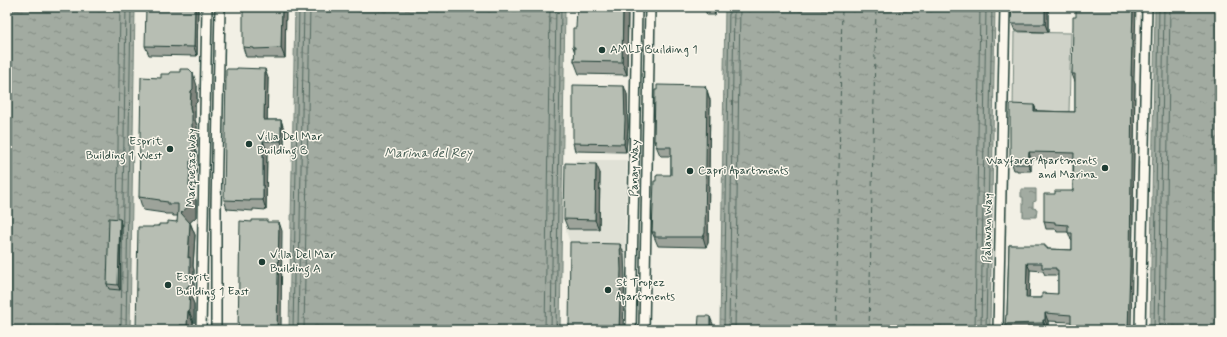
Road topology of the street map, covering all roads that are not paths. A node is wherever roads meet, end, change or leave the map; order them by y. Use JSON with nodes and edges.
{"nodes":[{"id":1,"x":207,"y":7,"type":"edge"},
{"id":2,"x":220,"y":7,"type":"edge"},
{"id":3,"x":637,"y":7,"type":"edge"},
{"id":4,"x":650,"y":7,"type":"edge"},
{"id":5,"x":1005,"y":7,"type":"edge"},
{"id":6,"x":1147,"y":7,"type":"edge"},
{"id":7,"x":206,"y":79,"type":"junction"},
{"id":8,"x":218,"y":79,"type":"junction"},
{"id":9,"x":203,"y":207,"type":"junction"},
{"id":10,"x":216,"y":208,"type":"junction"},
{"id":11,"x":201,"y":330,"type":"edge"},
{"id":12,"x":216,"y":330,"type":"edge"},
{"id":13,"x":631,"y":330,"type":"edge"},
{"id":14,"x":644,"y":330,"type":"edge"},
{"id":15,"x":998,"y":330,"type":"edge"},
{"id":16,"x":1140,"y":330,"type":"edge"}],
"edges":[{"from":1,"to":7,"type":"street","name":"Marquesas Way"},
{"from":2,"to":8,"type":"street","name":"Marquesas Way"},
{"from":3,"to":13,"type":"street","name":"Panay Way"},
{"from":4,"to":14,"type":"street","name":"Panay Way"},
{"from":5,"to":15,"type":"street","name":"Palawan Way"},
{"from":6,"to":16,"type":"street"},
{"from":7,"to":8,"type":"street"},
{"from":7,"to":9,"type":"street","name":"Marquesas Way"},
{"from":8,"to":10,"type":"street","name":"Marquesas Way"},
{"from":9,"to":10,"type":"street"},
{"from":9,"to":11,"type":"street","name":"Marquesas Way"},
{"from":10,"to":12,"type":"street","name":"Marquesas Way"}]}
